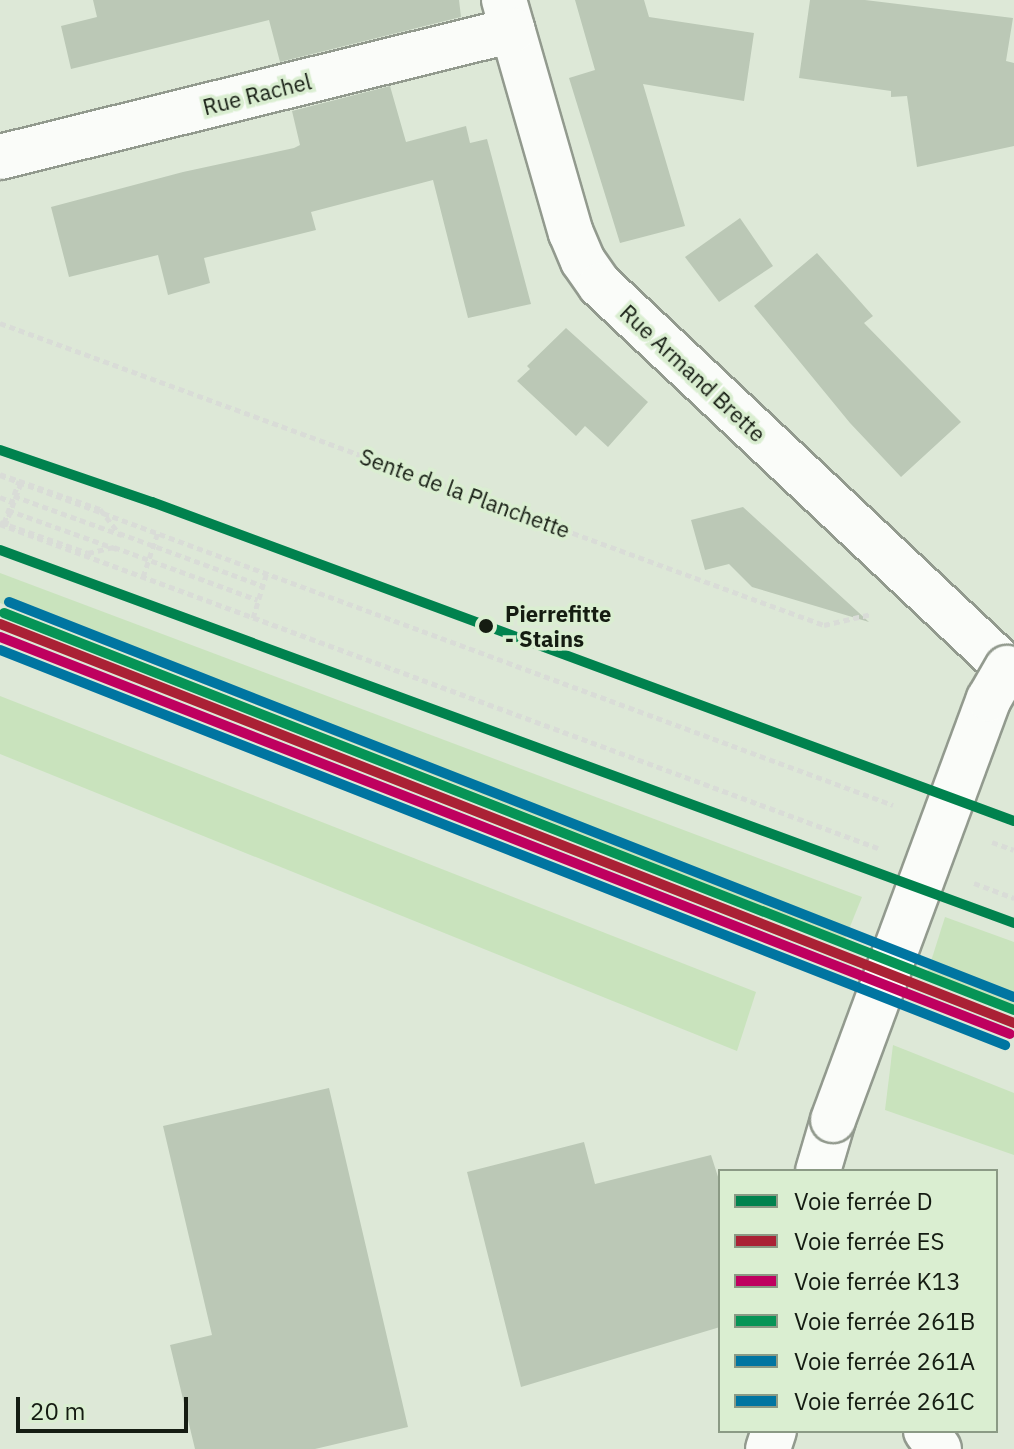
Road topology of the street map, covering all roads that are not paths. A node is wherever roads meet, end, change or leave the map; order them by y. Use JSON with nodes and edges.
{"nodes":[{"id":1,"x":508,"y":15,"type":"edge"},
{"id":2,"x":0,"y":157,"type":"edge"},
{"id":3,"x":1010,"y":664,"type":"edge"},
{"id":4,"x":819,"y":1169,"type":"edge"}],
"edges":[{"from":1,"to":2,"type":"street","name":"Rue Rachel"},
{"from":1,"to":3,"type":"street","name":"Rue Armand Brette"},
{"from":3,"to":4,"type":"street","bridge":true}]}
